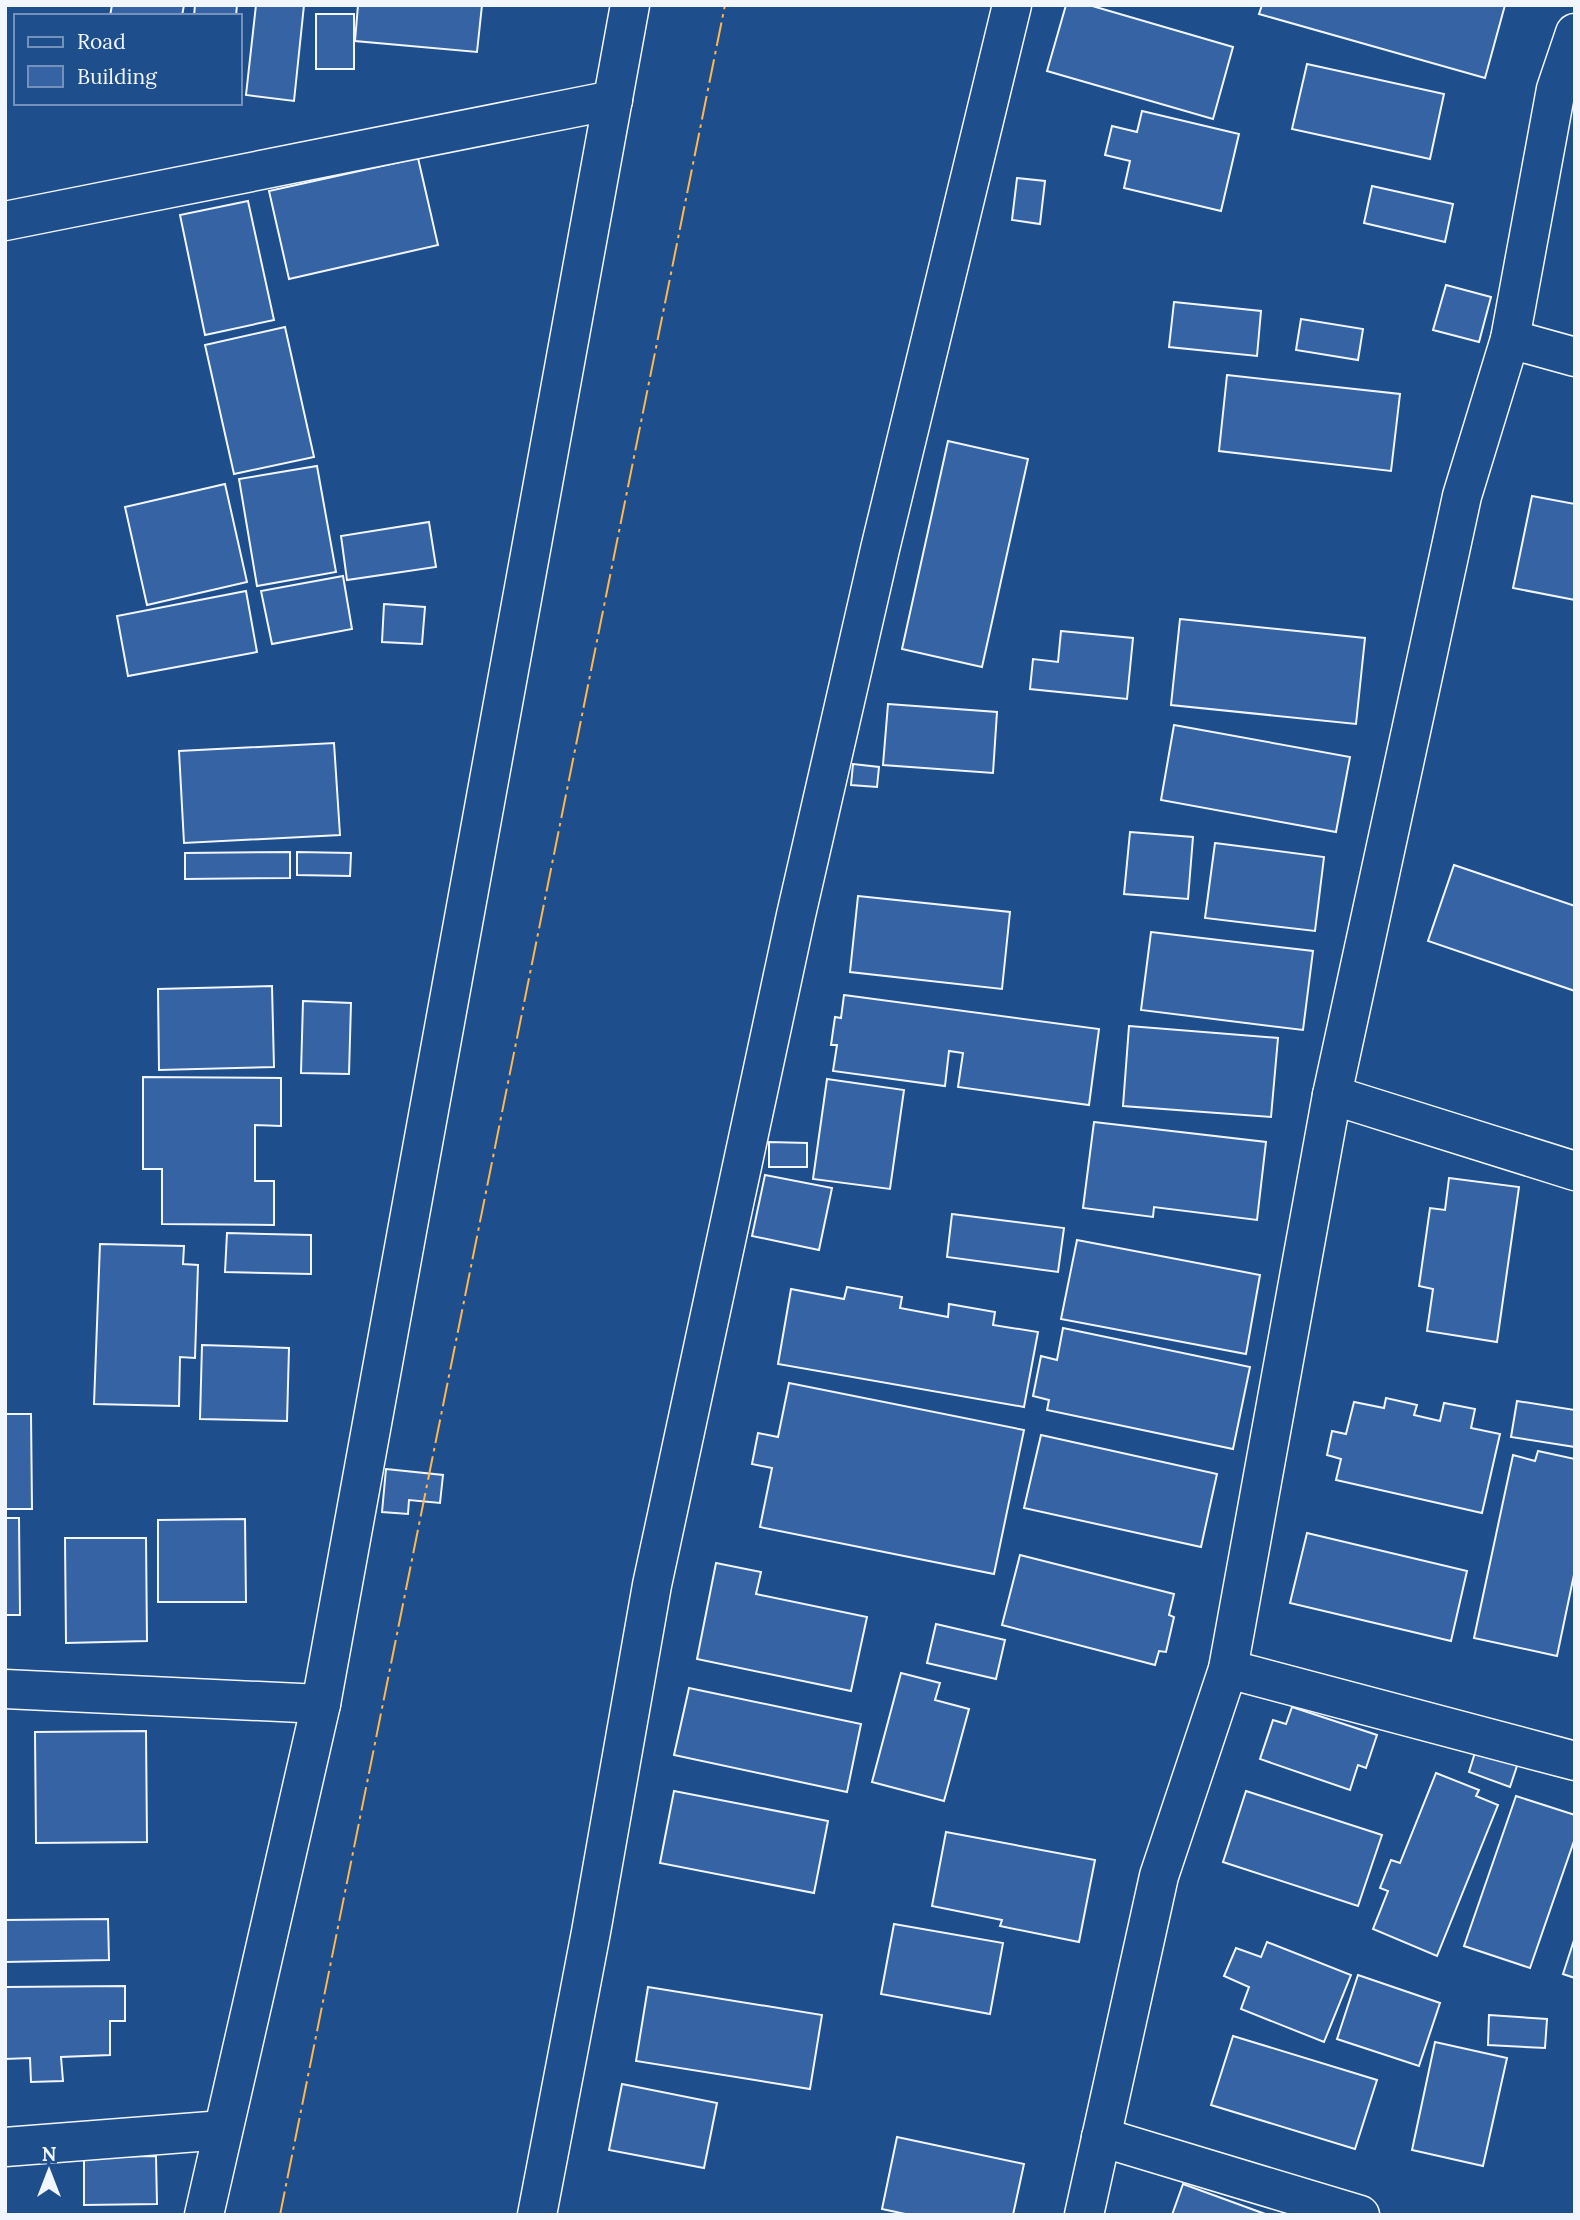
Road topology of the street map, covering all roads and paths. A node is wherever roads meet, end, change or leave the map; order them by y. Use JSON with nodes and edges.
{"nodes":[{"id":1,"x":630,"y":5,"type":"edge"},
{"id":2,"x":1012,"y":5,"type":"edge"},
{"id":3,"x":1575,"y":33,"type":"edge"},
{"id":4,"x":614,"y":100,"type":"junction"},
{"id":5,"x":5,"y":221,"type":"edge"},
{"id":6,"x":1510,"y":339,"type":"junction"},
{"id":7,"x":1575,"y":357,"type":"edge"},
{"id":8,"x":1332,"y":1095,"type":"junction"},
{"id":9,"x":1575,"y":1171,"type":"edge"},
{"id":10,"x":1228,"y":1669,"type":"junction"},
{"id":11,"x":5,"y":1689,"type":"edge"},
{"id":12,"x":321,"y":1704,"type":"junction"},
{"id":13,"x":1575,"y":1761,"type":"edge"},
{"id":14,"x":223,"y":2130,"type":"junction"},
{"id":15,"x":1101,"y":2137,"type":"junction"},
{"id":16,"x":5,"y":2147,"type":"edge"},
{"id":17,"x":204,"y":2215,"type":"edge"},
{"id":18,"x":537,"y":2215,"type":"edge"},
{"id":19,"x":1084,"y":2215,"type":"edge"},
{"id":20,"x":1360,"y":2215,"type":"edge"}],
"edges":[{"from":1,"to":4,"type":"street"},
{"from":2,"to":18,"type":"street"},
{"from":3,"to":6,"type":"street"},
{"from":4,"to":5,"type":"street"},
{"from":4,"to":12,"type":"street"},
{"from":6,"to":7,"type":"street"},
{"from":6,"to":8,"type":"street"},
{"from":8,"to":9,"type":"street"},
{"from":8,"to":10,"type":"street"},
{"from":10,"to":13,"type":"street"},
{"from":10,"to":15,"type":"street"},
{"from":11,"to":12,"type":"street"},
{"from":12,"to":14,"type":"street"},
{"from":14,"to":16,"type":"street"},
{"from":14,"to":17,"type":"street"},
{"from":15,"to":19,"type":"street"},
{"from":15,"to":20,"type":"street"}]}
